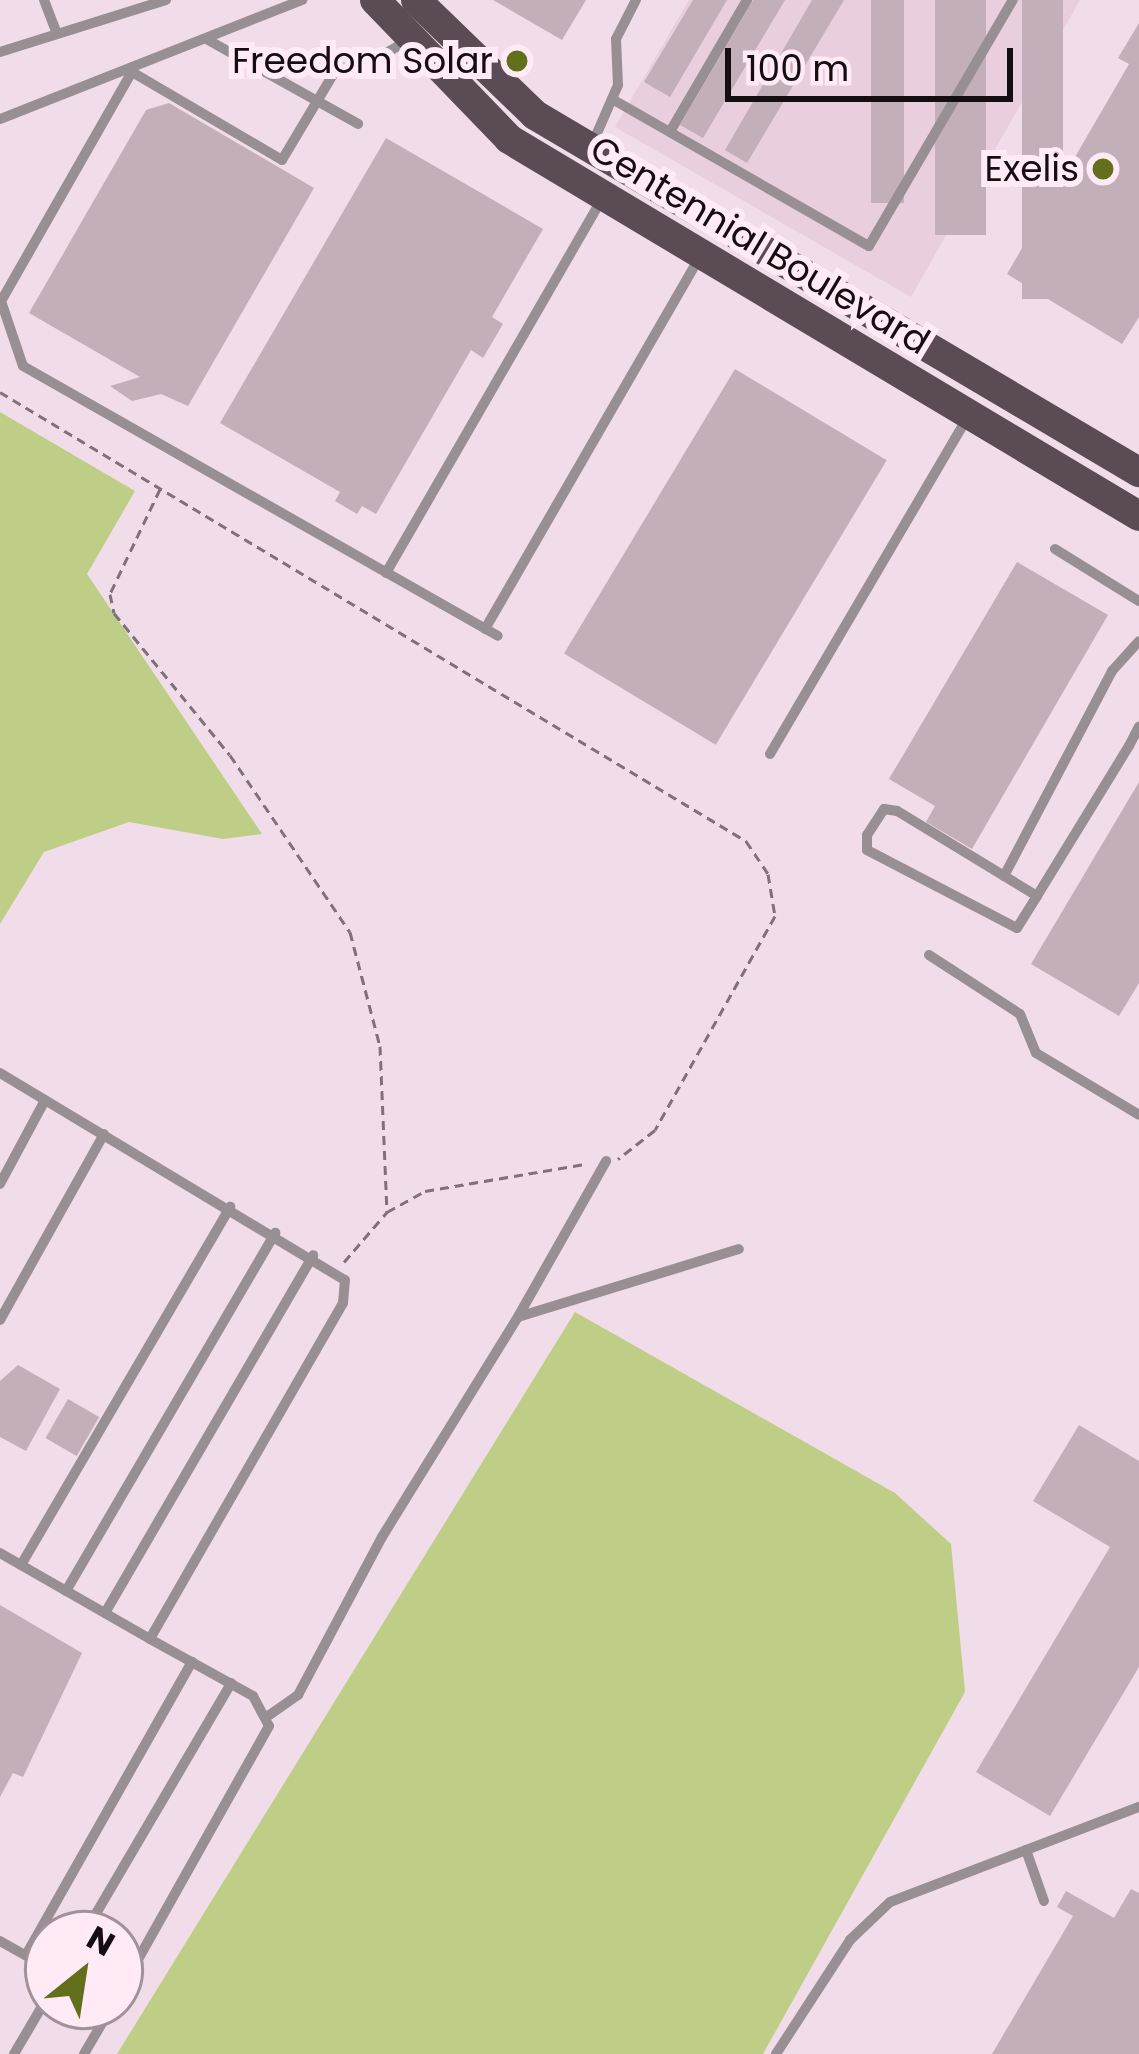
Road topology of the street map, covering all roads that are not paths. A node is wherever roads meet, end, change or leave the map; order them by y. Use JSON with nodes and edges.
{"nodes":[{"id":1,"x":44,"y":0,"type":"edge"},
{"id":2,"x":166,"y":0,"type":"edge"},
{"id":3,"x":302,"y":0,"type":"edge"},
{"id":4,"x":375,"y":0,"type":"edge"},
{"id":5,"x":416,"y":0,"type":"edge"},
{"id":6,"x":636,"y":0,"type":"edge"},
{"id":7,"x":747,"y":0,"type":"edge"},
{"id":8,"x":1012,"y":0,"type":"edge"},
{"id":9,"x":58,"y":34,"type":"junction"},
{"id":10,"x":208,"y":40,"type":"junction"},
{"id":11,"x":407,"y":41,"type":"junction"},
{"id":12,"x":0,"y":52,"type":"edge"},
{"id":13,"x":132,"y":72,"type":"junction"},
{"id":14,"x":612,"y":99,"type":"junction"},
{"id":15,"x":316,"y":101,"type":"junction"},
{"id":16,"x":0,"y":119,"type":"edge"},
{"id":17,"x":358,"y":124,"type":"dead end"},
{"id":18,"x":671,"y":130,"type":"junction"},
{"id":19,"x":591,"y":148,"type":"junction"},
{"id":20,"x":572,"y":180,"type":"junction"},
{"id":21,"x":603,"y":198,"type":"junction"},
{"id":22,"x":700,"y":255,"type":"junction"},
{"id":23,"x":1,"y":303,"type":"edge"},
{"id":24,"x":970,"y":414,"type":"junction"},
{"id":25,"x":1139,"y":472,"type":"edge"},
{"id":26,"x":1139,"y":516,"type":"edge"},
{"id":27,"x":1055,"y":549,"type":"dead end"},
{"id":28,"x":386,"y":573,"type":"junction"},
{"id":29,"x":1139,"y":601,"type":"edge"},
{"id":30,"x":485,"y":629,"type":"junction"},
{"id":31,"x":498,"y":636,"type":"dead end"},
{"id":32,"x":1139,"y":641,"type":"edge"},
{"id":33,"x":1139,"y":726,"type":"edge"},
{"id":34,"x":770,"y":754,"type":"dead end"},
{"id":35,"x":1004,"y":876,"type":"junction"},
{"id":36,"x":1037,"y":896,"type":"junction"},
{"id":37,"x":929,"y":955,"type":"dead end"},
{"id":38,"x":0,"y":1073,"type":"edge"},
{"id":39,"x":45,"y":1100,"type":"junction"},
{"id":40,"x":1139,"y":1115,"type":"edge"},
{"id":41,"x":104,"y":1134,"type":"junction"},
{"id":42,"x":606,"y":1161,"type":"road end"},
{"id":43,"x":0,"y":1184,"type":"edge"},
{"id":44,"x":230,"y":1207,"type":"junction"},
{"id":45,"x":274,"y":1233,"type":"junction"},
{"id":46,"x":739,"y":1249,"type":"dead end"},
{"id":47,"x":313,"y":1255,"type":"junction"},
{"id":48,"x":518,"y":1317,"type":"junction"},
{"id":49,"x":0,"y":1320,"type":"edge"},
{"id":50,"x":0,"y":1553,"type":"edge"},
{"id":51,"x":21,"y":1565,"type":"junction"},
{"id":52,"x":66,"y":1591,"type":"junction"},
{"id":53,"x":105,"y":1613,"type":"junction"},
{"id":54,"x":150,"y":1639,"type":"junction"},
{"id":55,"x":192,"y":1662,"type":"junction"},
{"id":56,"x":231,"y":1683,"type":"junction"},
{"id":57,"x":268,"y":1716,"type":"junction"},
{"id":58,"x":1139,"y":1807,"type":"edge"},
{"id":59,"x":1027,"y":1850,"type":"junction"},
{"id":60,"x":1044,"y":1901,"type":"dead end"},
{"id":61,"x":51,"y":1910,"type":"edge"},
{"id":62,"x":98,"y":1910,"type":"edge"},
{"id":63,"x":144,"y":1951,"type":"edge"},
{"id":64,"x":776,"y":2054,"type":"edge"}],
"edges":[{"from":1,"to":9,"type":"lane"},
{"from":2,"to":9,"type":"lane"},
{"from":3,"to":10,"type":"lane"},
{"from":4,"to":11,"type":"main road","name":"Centennial Boulevard"},
{"from":5,"to":19,"type":"main road","name":"Centennial Boulevard"},
{"from":6,"to":14,"type":"lane"},
{"from":7,"to":18,"type":"lane"},
{"from":8,"to":18,"type":"lane"},
{"from":9,"to":12,"type":"lane"},
{"from":10,"to":13,"type":"lane"},
{"from":10,"to":15,"type":"lane"},
{"from":11,"to":15,"type":"lane"},
{"from":11,"to":20,"type":"main road","name":"Centennial Boulevard"},
{"from":13,"to":15,"type":"lane"},
{"from":13,"to":16,"type":"lane"},
{"from":13,"to":23,"type":"lane"},
{"from":14,"to":18,"type":"lane"},
{"from":14,"to":19,"type":"lane"},
{"from":15,"to":17,"type":"lane"},
{"from":19,"to":20,"type":"lane"},
{"from":19,"to":25,"type":"main road","name":"Centennial Boulevard"},
{"from":20,"to":21,"type":"main road","name":"Centennial Boulevard"},
{"from":21,"to":22,"type":"main road","name":"Centennial Boulevard"},
{"from":21,"to":28,"type":"lane"},
{"from":22,"to":24,"type":"main road","name":"Centennial Boulevard"},
{"from":22,"to":30,"type":"lane"},
{"from":23,"to":28,"type":"lane"},
{"from":24,"to":26,"type":"main road","name":"Centennial Boulevard"},
{"from":24,"to":34,"type":"lane"},
{"from":27,"to":29,"type":"lane"},
{"from":28,"to":30,"type":"lane"},
{"from":30,"to":31,"type":"lane"},
{"from":32,"to":35,"type":"lane"},
{"from":33,"to":36,"type":"lane"},
{"from":35,"to":36,"type":"lane"},
{"from":35,"to":36,"type":"lane"},
{"from":37,"to":40,"type":"lane"},
{"from":38,"to":39,"type":"lane"},
{"from":39,"to":41,"type":"lane"},
{"from":39,"to":43,"type":"lane"},
{"from":41,"to":44,"type":"lane"},
{"from":41,"to":49,"type":"lane"},
{"from":42,"to":48,"type":"lane"},
{"from":44,"to":45,"type":"lane"},
{"from":44,"to":51,"type":"lane"},
{"from":45,"to":47,"type":"lane"},
{"from":45,"to":52,"type":"lane"},
{"from":46,"to":48,"type":"lane"},
{"from":47,"to":53,"type":"lane"},
{"from":47,"to":54,"type":"lane"},
{"from":48,"to":57,"type":"lane"},
{"from":50,"to":51,"type":"lane"},
{"from":51,"to":52,"type":"lane"},
{"from":52,"to":53,"type":"lane"},
{"from":53,"to":54,"type":"lane"},
{"from":54,"to":55,"type":"lane"},
{"from":55,"to":56,"type":"lane"},
{"from":55,"to":61,"type":"lane"},
{"from":56,"to":57,"type":"lane"},
{"from":56,"to":62,"type":"lane"},
{"from":57,"to":63,"type":"lane"},
{"from":58,"to":59,"type":"lane"},
{"from":59,"to":60,"type":"lane"},
{"from":59,"to":64,"type":"lane"}]}
